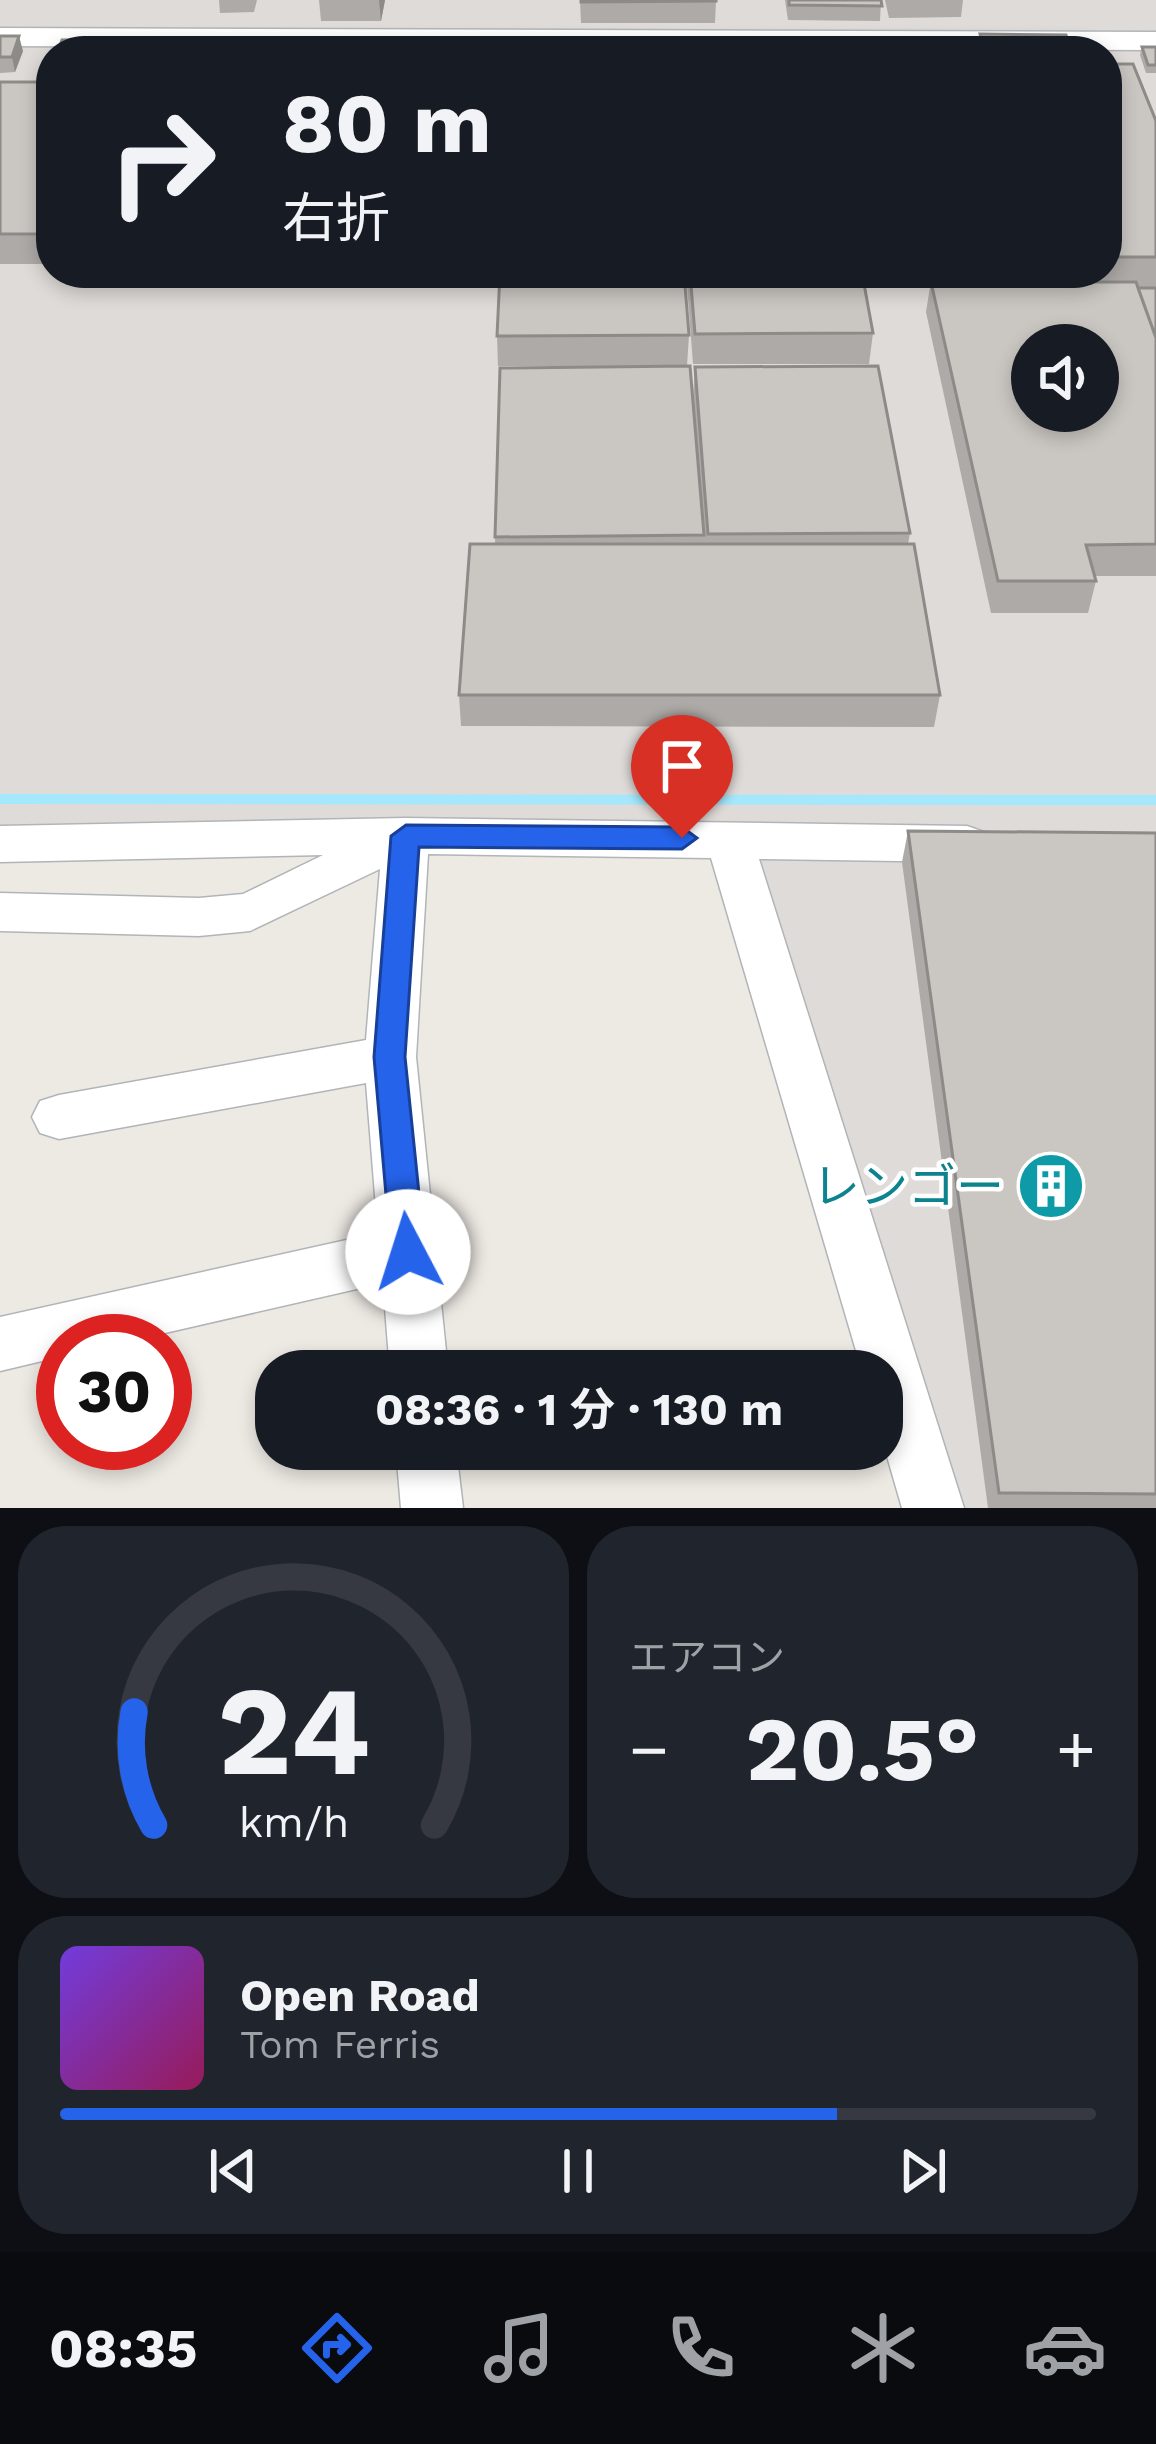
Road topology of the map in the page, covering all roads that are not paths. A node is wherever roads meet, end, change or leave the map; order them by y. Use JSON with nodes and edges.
{"nodes":[{"id":1,"x":0,"y":37,"type":"edge"},
{"id":2,"x":36,"y":37,"type":"edge"},
{"id":3,"x":1122,"y":41,"type":"edge"},
{"id":4,"x":1156,"y":41,"type":"edge"},
{"id":5,"x":406,"y":836,"type":"junction"},
{"id":6,"x":729,"y":838,"type":"junction"},
{"id":7,"x":0,"y":844,"type":"edge"},
{"id":8,"x":1014,"y":845,"type":"edge"},
{"id":9,"x":0,"y":913,"type":"edge"},
{"id":10,"x":390,"y":1057,"type":"junction"},
{"id":11,"x":59,"y":1117,"type":"dead end"},
{"id":12,"x":408,"y":1252,"type":"junction"},
{"id":13,"x":0,"y":1344,"type":"edge"},
{"id":14,"x":417,"y":1350,"type":"edge"},
{"id":15,"x":428,"y":1470,"type":"edge"},
{"id":16,"x":432,"y":1508,"type":"edge"},
{"id":17,"x":933,"y":1508,"type":"edge"}],
"edges":[{"from":1,"to":2,"type":"street"},
{"from":3,"to":4,"type":"street"},
{"from":5,"to":6,"type":"street"},
{"from":5,"to":7,"type":"street"},
{"from":5,"to":9,"type":"street"},
{"from":5,"to":10,"type":"street"},
{"from":6,"to":8,"type":"street"},
{"from":6,"to":17,"type":"street"},
{"from":10,"to":11,"type":"street"},
{"from":10,"to":12,"type":"street"},
{"from":12,"to":13,"type":"street"},
{"from":12,"to":14,"type":"street"},
{"from":15,"to":16,"type":"street"}]}
